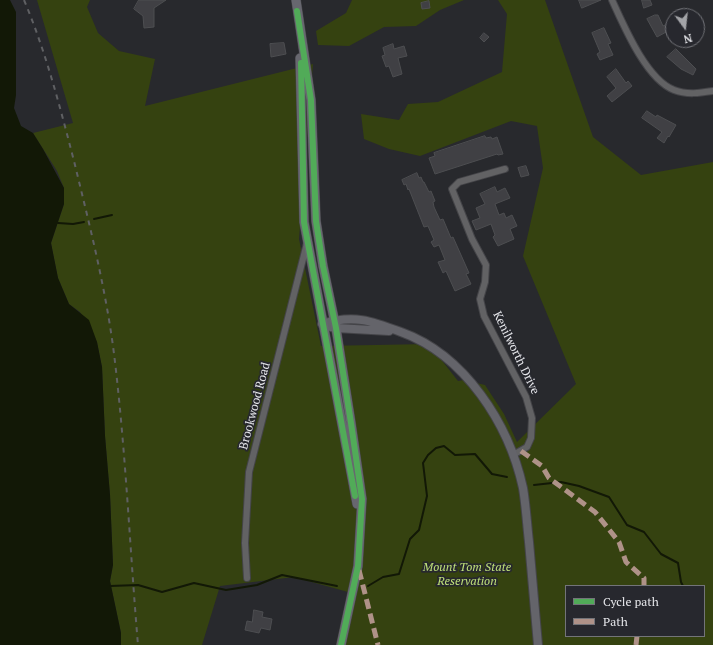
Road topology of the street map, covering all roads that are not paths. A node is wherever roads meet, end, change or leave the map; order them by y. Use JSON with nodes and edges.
{"nodes":[{"id":1,"x":296,"y":0,"type":"edge"},
{"id":2,"x":612,"y":0,"type":"edge"},
{"id":3,"x":300,"y":33,"type":"junction"},
{"id":4,"x":713,"y":91,"type":"edge"},
{"id":5,"x":505,"y":169,"type":"dead end"},
{"id":6,"x":307,"y":242,"type":"junction"},
{"id":7,"x":322,"y":324,"type":"junction"},
{"id":8,"x":334,"y":324,"type":"junction"},
{"id":9,"x":513,"y":455,"type":"junction"},
{"id":10,"x":361,"y":531,"type":"junction"},
{"id":11,"x":248,"y":578,"type":"dead end"},
{"id":12,"x":341,"y":645,"type":"edge"},
{"id":13,"x":538,"y":645,"type":"edge"}],
"edges":[{"from":1,"to":3,"type":"main road"},
{"from":2,"to":4,"type":"street"},
{"from":3,"to":6,"type":"main road"},
{"from":3,"to":8,"type":"main road"},
{"from":5,"to":9,"type":"street","name":"Kenilworth Drive"},
{"from":6,"to":7,"type":"main road"},
{"from":6,"to":11,"type":"street","name":"Brookwood Road"},
{"from":7,"to":8,"type":"street"},
{"from":7,"to":10,"type":"main road"},
{"from":8,"to":9,"type":"street"},
{"from":8,"to":10,"type":"main road"},
{"from":9,"to":13,"type":"street"},
{"from":10,"to":12,"type":"main road"}]}
